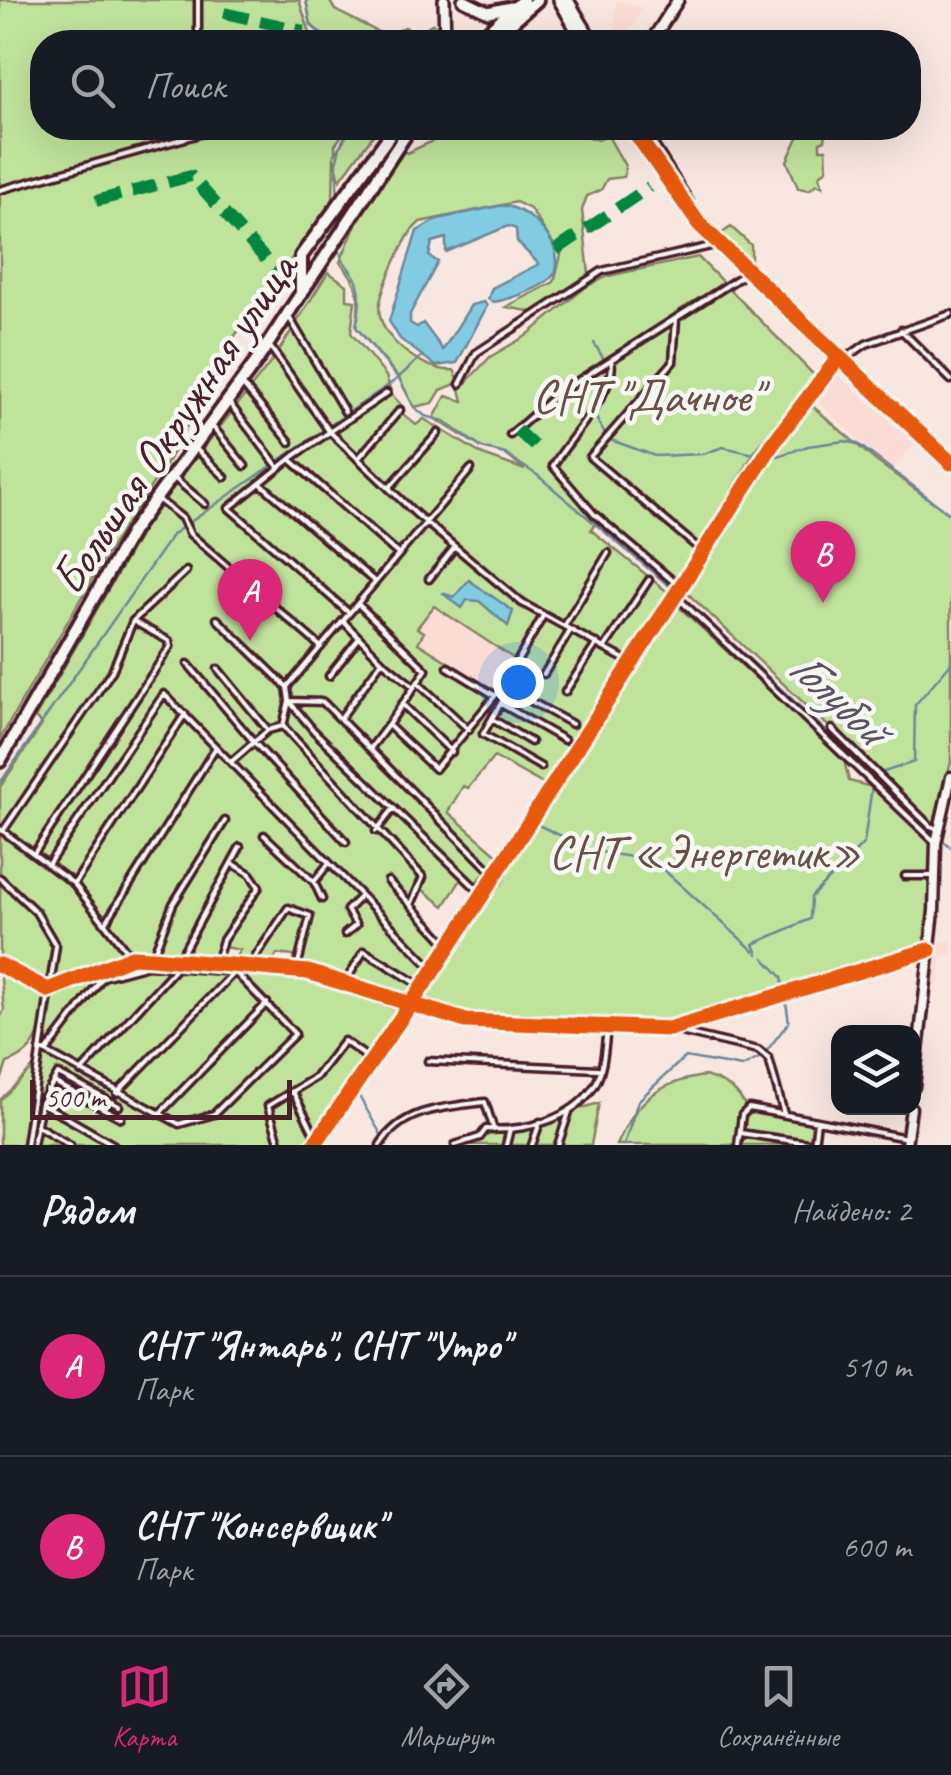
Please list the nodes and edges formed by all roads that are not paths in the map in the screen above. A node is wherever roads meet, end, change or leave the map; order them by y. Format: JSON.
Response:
{"nodes":[{"id":1,"x":198,"y":0,"type":"edge"},
{"id":2,"x":444,"y":0,"type":"edge"},
{"id":3,"x":462,"y":0,"type":"edge"},
{"id":4,"x":559,"y":0,"type":"edge"},
{"id":5,"x":568,"y":0,"type":"edge"},
{"id":6,"x":680,"y":0,"type":"edge"},
{"id":7,"x":529,"y":1,"type":"edge"},
{"id":8,"x":506,"y":27,"type":"junction"},
{"id":9,"x":198,"y":30,"type":"edge"},
{"id":10,"x":445,"y":30,"type":"edge"},
{"id":11,"x":492,"y":30,"type":"edge"},
{"id":12,"x":503,"y":30,"type":"edge"},
{"id":13,"x":504,"y":30,"type":"edge"},
{"id":14,"x":576,"y":30,"type":"edge"},
{"id":15,"x":586,"y":30,"type":"edge"},
{"id":16,"x":661,"y":30,"type":"edge"},
{"id":17,"x":181,"y":140,"type":"edge"},
{"id":18,"x":386,"y":140,"type":"edge"},
{"id":19,"x":402,"y":140,"type":"edge"},
{"id":20,"x":639,"y":140,"type":"edge"},
{"id":21,"x":649,"y":140,"type":"edge"},
{"id":22,"x":0,"y":190,"type":"edge"},
{"id":23,"x":709,"y":234,"type":"junction"},
{"id":24,"x":720,"y":244,"type":"junction"},
{"id":25,"x":748,"y":272,"type":"junction"},
{"id":26,"x":300,"y":295,"type":"junction"},
{"id":27,"x":951,"y":314,"type":"edge"},
{"id":28,"x":288,"y":315,"type":"junction"},
{"id":29,"x":676,"y":319,"type":"junction"},
{"id":30,"x":902,"y":330,"type":"junction"},
{"id":31,"x":268,"y":344,"type":"junction"},
{"id":32,"x":611,"y":360,"type":"junction"},
{"id":33,"x":841,"y":360,"type":"junction"},
{"id":34,"x":951,"y":370,"type":"edge"},
{"id":35,"x":945,"y":374,"type":"junction"},
{"id":36,"x":951,"y":380,"type":"edge"},
{"id":37,"x":241,"y":383,"type":"junction"},
{"id":38,"x":460,"y":384,"type":"dead end"},
{"id":39,"x":387,"y":393,"type":"dead end"},
{"id":40,"x":228,"y":400,"type":"junction"},
{"id":41,"x":400,"y":410,"type":"dead end"},
{"id":42,"x":345,"y":412,"type":"dead end"},
{"id":43,"x":210,"y":424,"type":"junction"},
{"id":44,"x":329,"y":431,"type":"junction"},
{"id":45,"x":438,"y":433,"type":"dead end"},
{"id":46,"x":510,"y":435,"type":"dead end"},
{"id":47,"x":290,"y":442,"type":"dead end"},
{"id":48,"x":194,"y":446,"type":"junction"},
{"id":49,"x":358,"y":458,"type":"junction"},
{"id":50,"x":290,"y":459,"type":"junction"},
{"id":51,"x":951,"y":464,"type":"edge"},
{"id":52,"x":245,"y":466,"type":"dead end"},
{"id":53,"x":279,"y":468,"type":"junction"},
{"id":54,"x":471,"y":469,"type":"dead end"},
{"id":55,"x":171,"y":476,"type":"junction"},
{"id":56,"x":225,"y":477,"type":"dead end"},
{"id":57,"x":260,"y":483,"type":"junction"},
{"id":58,"x":389,"y":488,"type":"junction"},
{"id":59,"x":155,"y":497,"type":"junction"},
{"id":60,"x":205,"y":504,"type":"dead end"},
{"id":61,"x":425,"y":522,"type":"junction"},
{"id":62,"x":455,"y":546,"type":"junction"},
{"id":63,"x":703,"y":552,"type":"junction"},
{"id":64,"x":608,"y":553,"type":"dead end"},
{"id":65,"x":398,"y":554,"type":"junction"},
{"id":66,"x":186,"y":571,"type":"dead end"},
{"id":67,"x":429,"y":579,"type":"dead end"},
{"id":68,"x":649,"y":580,"type":"dead end"},
{"id":69,"x":375,"y":582,"type":"junction"},
{"id":70,"x":678,"y":591,"type":"junction"},
{"id":71,"x":358,"y":604,"type":"junction"},
{"id":72,"x":349,"y":613,"type":"junction"},
{"id":73,"x":543,"y":616,"type":"junction"},
{"id":74,"x":217,"y":620,"type":"dead end"},
{"id":75,"x":133,"y":621,"type":"junction"},
{"id":76,"x":343,"y":621,"type":"junction"},
{"id":77,"x":565,"y":625,"type":"junction"},
{"id":78,"x":571,"y":630,"type":"junction"},
{"id":79,"x":359,"y":638,"type":"junction"},
{"id":80,"x":597,"y":643,"type":"junction"},
{"id":81,"x":321,"y":647,"type":"junction"},
{"id":82,"x":606,"y":648,"type":"junction"},
{"id":83,"x":382,"y":661,"type":"junction"},
{"id":84,"x":631,"y":663,"type":"junction"},
{"id":85,"x":188,"y":664,"type":"dead end"},
{"id":86,"x":448,"y":667,"type":"dead end"},
{"id":87,"x":218,"y":668,"type":"dead end"},
{"id":88,"x":544,"y":674,"type":"dead end"},
{"id":89,"x":329,"y":676,"type":"dead end"},
{"id":90,"x":417,"y":685,"type":"junction"},
{"id":91,"x":504,"y":685,"type":"junction"},
{"id":92,"x":287,"y":687,"type":"junction"},
{"id":93,"x":510,"y":689,"type":"junction"},
{"id":94,"x":564,"y":692,"type":"dead end"},
{"id":95,"x":494,"y":695,"type":"junction"},
{"id":96,"x":289,"y":701,"type":"junction"},
{"id":97,"x":402,"y":704,"type":"junction"},
{"id":98,"x":501,"y":704,"type":"junction"},
{"id":99,"x":185,"y":714,"type":"junction"},
{"id":100,"x":340,"y":719,"type":"junction"},
{"id":101,"x":492,"y":719,"type":"junction"},
{"id":102,"x":572,"y":724,"type":"dead end"},
{"id":103,"x":283,"y":726,"type":"junction"},
{"id":104,"x":388,"y":726,"type":"junction"},
{"id":105,"x":268,"y":730,"type":"junction"},
{"id":106,"x":469,"y":730,"type":"junction"},
{"id":107,"x":832,"y":730,"type":"dead end"},
{"id":108,"x":564,"y":740,"type":"dead end"},
{"id":109,"x":254,"y":742,"type":"junction"},
{"id":110,"x":531,"y":742,"type":"dead end"},
{"id":111,"x":216,"y":747,"type":"junction"},
{"id":112,"x":370,"y":749,"type":"junction"},
{"id":113,"x":452,"y":752,"type":"junction"},
{"id":114,"x":0,"y":762,"type":"edge"},
{"id":115,"x":231,"y":762,"type":"junction"},
{"id":116,"x":541,"y":767,"type":"dead end"},
{"id":117,"x":951,"y":778,"type":"edge"},
{"id":118,"x":392,"y":809,"type":"junction"},
{"id":119,"x":225,"y":821,"type":"dead end"},
{"id":120,"x":938,"y":828,"type":"junction"},
{"id":121,"x":2,"y":829,"type":"edge"},
{"id":122,"x":376,"y":832,"type":"junction"},
{"id":123,"x":264,"y":835,"type":"dead end"},
{"id":124,"x":346,"y":842,"type":"dead end"},
{"id":125,"x":936,"y":843,"type":"junction"},
{"id":126,"x":240,"y":847,"type":"dead end"},
{"id":127,"x":35,"y":852,"type":"junction"},
{"id":128,"x":50,"y":863,"type":"junction"},
{"id":129,"x":231,"y":863,"type":"junction"},
{"id":130,"x":329,"y":863,"type":"junction"},
{"id":131,"x":494,"y":875,"type":"junction"},
{"id":132,"x":905,"y":876,"type":"dead end"},
{"id":133,"x":936,"y":876,"type":"junction"},
{"id":134,"x":0,"y":878,"type":"edge"},
{"id":135,"x":388,"y":881,"type":"dead end"},
{"id":136,"x":314,"y":882,"type":"junction"},
{"id":137,"x":74,"y":884,"type":"junction"},
{"id":138,"x":482,"y":894,"type":"junction"},
{"id":139,"x":362,"y":896,"type":"junction"},
{"id":140,"x":322,"y":899,"type":"dead end"},
{"id":141,"x":410,"y":906,"type":"junction"},
{"id":142,"x":105,"y":924,"type":"junction"},
{"id":143,"x":346,"y":934,"type":"dead end"},
{"id":144,"x":449,"y":946,"type":"junction"},
{"id":145,"x":928,"y":950,"type":"junction"},
{"id":146,"x":132,"y":957,"type":"junction"},
{"id":147,"x":152,"y":958,"type":"junction"},
{"id":148,"x":216,"y":963,"type":"junction"},
{"id":149,"x":177,"y":964,"type":"junction"},
{"id":150,"x":0,"y":965,"type":"edge"},
{"id":151,"x":246,"y":965,"type":"junction"},
{"id":152,"x":296,"y":970,"type":"junction"},
{"id":153,"x":434,"y":970,"type":"junction"},
{"id":154,"x":235,"y":972,"type":"junction"},
{"id":155,"x":344,"y":984,"type":"junction"},
{"id":156,"x":422,"y":987,"type":"junction"},
{"id":157,"x":48,"y":990,"type":"junction"},
{"id":158,"x":267,"y":1002,"type":"junction"},
{"id":159,"x":411,"y":1004,"type":"junction"},
{"id":160,"x":696,"y":1022,"type":"junction"},
{"id":161,"x":920,"y":1025,"type":"edge"},
{"id":162,"x":607,"y":1027,"type":"junction"},
{"id":163,"x":669,"y":1029,"type":"junction"},
{"id":164,"x":702,"y":1037,"type":"junction"},
{"id":165,"x":43,"y":1051,"type":"junction"},
{"id":166,"x":368,"y":1058,"type":"dead end"},
{"id":167,"x":428,"y":1061,"type":"dead end"},
{"id":168,"x":599,"y":1069,"type":"junction"},
{"id":169,"x":81,"y":1072,"type":"junction"},
{"id":170,"x":53,"y":1081,"type":"junction"},
{"id":171,"x":117,"y":1092,"type":"junction"},
{"id":172,"x":293,"y":1092,"type":"junction"},
{"id":173,"x":40,"y":1103,"type":"junction"},
{"id":174,"x":119,"y":1106,"type":"dead end"},
{"id":175,"x":569,"y":1112,"type":"junction"},
{"id":176,"x":160,"y":1114,"type":"junction"},
{"id":177,"x":784,"y":1114,"type":"junction"},
{"id":178,"x":910,"y":1115,"type":"edge"},
{"id":179,"x":121,"y":1118,"type":"dead end"},
{"id":180,"x":817,"y":1120,"type":"junction"},
{"id":181,"x":540,"y":1122,"type":"junction"},
{"id":182,"x":36,"y":1125,"type":"junction"},
{"id":183,"x":510,"y":1129,"type":"junction"},
{"id":184,"x":494,"y":1130,"type":"junction"},
{"id":185,"x":740,"y":1133,"type":"junction"},
{"id":186,"x":480,"y":1137,"type":"junction"},
{"id":187,"x":907,"y":1141,"type":"edge"},
{"id":188,"x":316,"y":1142,"type":"edge"},
{"id":189,"x":381,"y":1144,"type":"edge"},
{"id":190,"x":814,"y":1144,"type":"edge"},
{"id":191,"x":30,"y":1145,"type":"edge"},
{"id":192,"x":70,"y":1145,"type":"edge"},
{"id":193,"x":114,"y":1145,"type":"edge"},
{"id":194,"x":280,"y":1145,"type":"edge"},
{"id":195,"x":304,"y":1145,"type":"edge"},
{"id":196,"x":455,"y":1145,"type":"edge"},
{"id":197,"x":480,"y":1145,"type":"edge"},
{"id":198,"x":506,"y":1145,"type":"edge"},
{"id":199,"x":532,"y":1145,"type":"edge"},
{"id":200,"x":558,"y":1145,"type":"edge"},
{"id":201,"x":738,"y":1145,"type":"edge"}],
"edges":[{"from":1,"to":9,"type":"street"},
{"from":2,"to":10,"type":"main road"},
{"from":3,"to":7,"type":"main road"},
{"from":4,"to":14,"type":"main road"},
{"from":5,"to":15,"type":"main road"},
{"from":6,"to":16,"type":"main road"},
{"from":7,"to":8,"type":"highway"},
{"from":7,"to":11,"type":"highway"},
{"from":8,"to":12,"type":"highway"},
{"from":8,"to":13,"type":"main road"},
{"from":17,"to":22,"type":"street"},
{"from":18,"to":26,"type":"highway"},
{"from":19,"to":26,"type":"highway","name":"Большая Окружная улица"},
{"from":20,"to":23,"type":"main road"},
{"from":21,"to":23,"type":"main road"},
{"from":23,"to":24,"type":"main road"},
{"from":24,"to":25,"type":"main road"},
{"from":24,"to":38,"type":"street"},
{"from":25,"to":29,"type":"street"},
{"from":25,"to":33,"type":"main road"},
{"from":26,"to":28,"type":"highway","name":"Большая Окружная улица"},
{"from":27,"to":30,"type":"street"},
{"from":28,"to":31,"type":"highway","name":"Большая Окружная улица"},
{"from":28,"to":42,"type":"street"},
{"from":29,"to":32,"type":"street"},
{"from":29,"to":63,"type":"street"},
{"from":30,"to":33,"type":"street"},
{"from":30,"to":35,"type":"street"},
{"from":31,"to":37,"type":"highway","name":"Большая Окружная улица"},
{"from":31,"to":44,"type":"street"},
{"from":32,"to":46,"type":"street"},
{"from":32,"to":70,"type":"street"},
{"from":33,"to":51,"type":"main road"},
{"from":33,"to":63,"type":"street"},
{"from":34,"to":35,"type":"street"},
{"from":35,"to":36,"type":"street"},
{"from":37,"to":40,"type":"highway","name":"Большая Окружная улица"},
{"from":37,"to":47,"type":"street"},
{"from":39,"to":44,"type":"street"},
{"from":40,"to":43,"type":"highway","name":"Большая Окружная улица"},
{"from":40,"to":53,"type":"street"},
{"from":41,"to":49,"type":"street"},
{"from":43,"to":48,"type":"highway","name":"Большая Окружная улица"},
{"from":43,"to":52,"type":"street"},
{"from":44,"to":49,"type":"street"},
{"from":44,"to":50,"type":"street"},
{"from":45,"to":58,"type":"street"},
{"from":48,"to":55,"type":"highway","name":"Большая Окружная улица"},
{"from":48,"to":56,"type":"street"},
{"from":49,"to":58,"type":"street"},
{"from":50,"to":53,"type":"street"},
{"from":50,"to":65,"type":"street"},
{"from":53,"to":57,"type":"street"},
{"from":54,"to":61,"type":"street"},
{"from":55,"to":59,"type":"highway","name":"Большая Окружная улица"},
{"from":55,"to":60,"type":"street"},
{"from":57,"to":69,"type":"street"},
{"from":57,"to":72,"type":"street"},
{"from":58,"to":61,"type":"street"},
{"from":59,"to":81,"type":"street"},
{"from":59,"to":114,"type":"highway","name":"Большая Окружная улица"},
{"from":61,"to":62,"type":"street"},
{"from":61,"to":65,"type":"street"},
{"from":62,"to":67,"type":"street"},
{"from":62,"to":73,"type":"street"},
{"from":63,"to":70,"type":"street"},
{"from":64,"to":77,"type":"street"},
{"from":65,"to":69,"type":"street"},
{"from":66,"to":75,"type":"street"},
{"from":68,"to":82,"type":"street"},
{"from":69,"to":71,"type":"street"},
{"from":70,"to":84,"type":"street"},
{"from":70,"to":125,"type":"street"},
{"from":71,"to":72,"type":"street"},
{"from":71,"to":90,"type":"street"},
{"from":72,"to":76,"type":"street"},
{"from":73,"to":77,"type":"street"},
{"from":73,"to":91,"type":"street"},
{"from":74,"to":92,"type":"street"},
{"from":75,"to":121,"type":"street"},
{"from":75,"to":127,"type":"street"},
{"from":76,"to":79,"type":"street"},
{"from":76,"to":81,"type":"street"},
{"from":77,"to":78,"type":"street"},
{"from":78,"to":80,"type":"street"},
{"from":78,"to":88,"type":"street"},
{"from":79,"to":83,"type":"street"},
{"from":79,"to":89,"type":"street"},
{"from":80,"to":82,"type":"street"},
{"from":80,"to":94,"type":"street"},
{"from":81,"to":92,"type":"street"},
{"from":82,"to":84,"type":"street"},
{"from":83,"to":90,"type":"street"},
{"from":83,"to":100,"type":"street"},
{"from":84,"to":131,"type":"street"},
{"from":85,"to":109,"type":"street"},
{"from":86,"to":95,"type":"street"},
{"from":87,"to":105,"type":"street"},
{"from":90,"to":97,"type":"street"},
{"from":90,"to":106,"type":"street"},
{"from":91,"to":93,"type":"street"},
{"from":91,"to":95,"type":"street"},
{"from":92,"to":96,"type":"street"},
{"from":93,"to":98,"type":"street"},
{"from":93,"to":102,"type":"street"},
{"from":95,"to":106,"type":"street"},
{"from":96,"to":100,"type":"street"},
{"from":96,"to":103,"type":"street"},
{"from":96,"to":118,"type":"street"},
{"from":97,"to":104,"type":"street"},
{"from":97,"to":113,"type":"street"},
{"from":98,"to":101,"type":"street"},
{"from":98,"to":108,"type":"street"},
{"from":99,"to":111,"type":"street"},
{"from":99,"to":128,"type":"street"},
{"from":99,"to":137,"type":"street"},
{"from":100,"to":112,"type":"street"},
{"from":101,"to":110,"type":"street"},
{"from":101,"to":116,"type":"street"},
{"from":103,"to":105,"type":"street"},
{"from":103,"to":122,"type":"street"},
{"from":104,"to":112,"type":"street"},
{"from":104,"to":113,"type":"street"},
{"from":105,"to":109,"type":"street"},
{"from":106,"to":113,"type":"street"},
{"from":107,"to":120,"type":"street"},
{"from":109,"to":115,"type":"street"},
{"from":109,"to":124,"type":"street"},
{"from":111,"to":115,"type":"street"},
{"from":111,"to":142,"type":"street"},
{"from":112,"to":131,"type":"street"},
{"from":115,"to":130,"type":"street"},
{"from":117,"to":120,"type":"main road"},
{"from":118,"to":122,"type":"street"},
{"from":118,"to":138,"type":"street"},
{"from":119,"to":147,"type":"street"},
{"from":120,"to":125,"type":"main road"},
{"from":121,"to":127,"type":"street"},
{"from":122,"to":141,"type":"street"},
{"from":123,"to":136,"type":"street"},
{"from":125,"to":133,"type":"main road"},
{"from":126,"to":129,"type":"street"},
{"from":127,"to":128,"type":"street"},
{"from":128,"to":137,"type":"street"},
{"from":129,"to":148,"type":"street"},
{"from":129,"to":149,"type":"street"},
{"from":130,"to":136,"type":"street"},
{"from":130,"to":139,"type":"street"},
{"from":131,"to":138,"type":"street"},
{"from":132,"to":133,"type":"street"},
{"from":133,"to":145,"type":"main road"},
{"from":134,"to":157,"type":"street"},
{"from":135,"to":141,"type":"street"},
{"from":136,"to":140,"type":"street"},
{"from":137,"to":142,"type":"street"},
{"from":138,"to":144,"type":"street"},
{"from":139,"to":143,"type":"street"},
{"from":139,"to":153,"type":"street"},
{"from":141,"to":144,"type":"street"},
{"from":142,"to":146,"type":"street"},
{"from":144,"to":153,"type":"street"},
{"from":145,"to":160,"type":"street"},
{"from":145,"to":161,"type":"main road"},
{"from":146,"to":147,"type":"street"},
{"from":146,"to":157,"type":"street"},
{"from":147,"to":149,"type":"street"},
{"from":148,"to":149,"type":"street"},
{"from":148,"to":151,"type":"street"},
{"from":149,"to":154,"type":"street"},
{"from":149,"to":165,"type":"street"},
{"from":149,"to":169,"type":"street"},
{"from":150,"to":157,"type":"street"},
{"from":151,"to":152,"type":"street"},
{"from":151,"to":152,"type":"street"},
{"from":151,"to":154,"type":"street"},
{"from":152,"to":155,"type":"street"},
{"from":153,"to":156,"type":"street"},
{"from":154,"to":158,"type":"street"},
{"from":154,"to":171,"type":"street"},
{"from":155,"to":156,"type":"street"},
{"from":155,"to":159,"type":"street"},
{"from":156,"to":159,"type":"street"},
{"from":157,"to":165,"type":"street"},
{"from":158,"to":176,"type":"street"},
{"from":158,"to":176,"type":"street"},
{"from":159,"to":162,"type":"street"},
{"from":159,"to":188,"type":"street"},
{"from":160,"to":163,"type":"street"},
{"from":160,"to":164,"type":"street"},
{"from":162,"to":163,"type":"street"},
{"from":162,"to":168,"type":"street"},
{"from":163,"to":164,"type":"street"},
{"from":164,"to":177,"type":"street"},
{"from":165,"to":169,"type":"street"},
{"from":165,"to":191,"type":"street"},
{"from":166,"to":172,"type":"street"},
{"from":167,"to":168,"type":"street"},
{"from":168,"to":175,"type":"street"},
{"from":169,"to":171,"type":"street"},
{"from":170,"to":173,"type":"street"},
{"from":170,"to":174,"type":"street"},
{"from":170,"to":179,"type":"street"},
{"from":171,"to":176,"type":"street"},
{"from":172,"to":188,"type":"street"},
{"from":172,"to":194,"type":"street"},
{"from":173,"to":182,"type":"street"},
{"from":173,"to":193,"type":"street"},
{"from":175,"to":181,"type":"street"},
{"from":175,"to":200,"type":"street"},
{"from":177,"to":180,"type":"street"},
{"from":177,"to":185,"type":"street"},
{"from":178,"to":187,"type":"main road"},
{"from":180,"to":187,"type":"street"},
{"from":180,"to":190,"type":"street"},
{"from":181,"to":183,"type":"street"},
{"from":181,"to":199,"type":"street"},
{"from":182,"to":191,"type":"street"},
{"from":182,"to":192,"type":"street"},
{"from":183,"to":184,"type":"street"},
{"from":183,"to":198,"type":"street"},
{"from":184,"to":186,"type":"street"},
{"from":184,"to":189,"type":"street"},
{"from":185,"to":190,"type":"street"},
{"from":185,"to":201,"type":"street"},
{"from":186,"to":196,"type":"street"},
{"from":186,"to":197,"type":"street"},
{"from":188,"to":195,"type":"street"}]}
